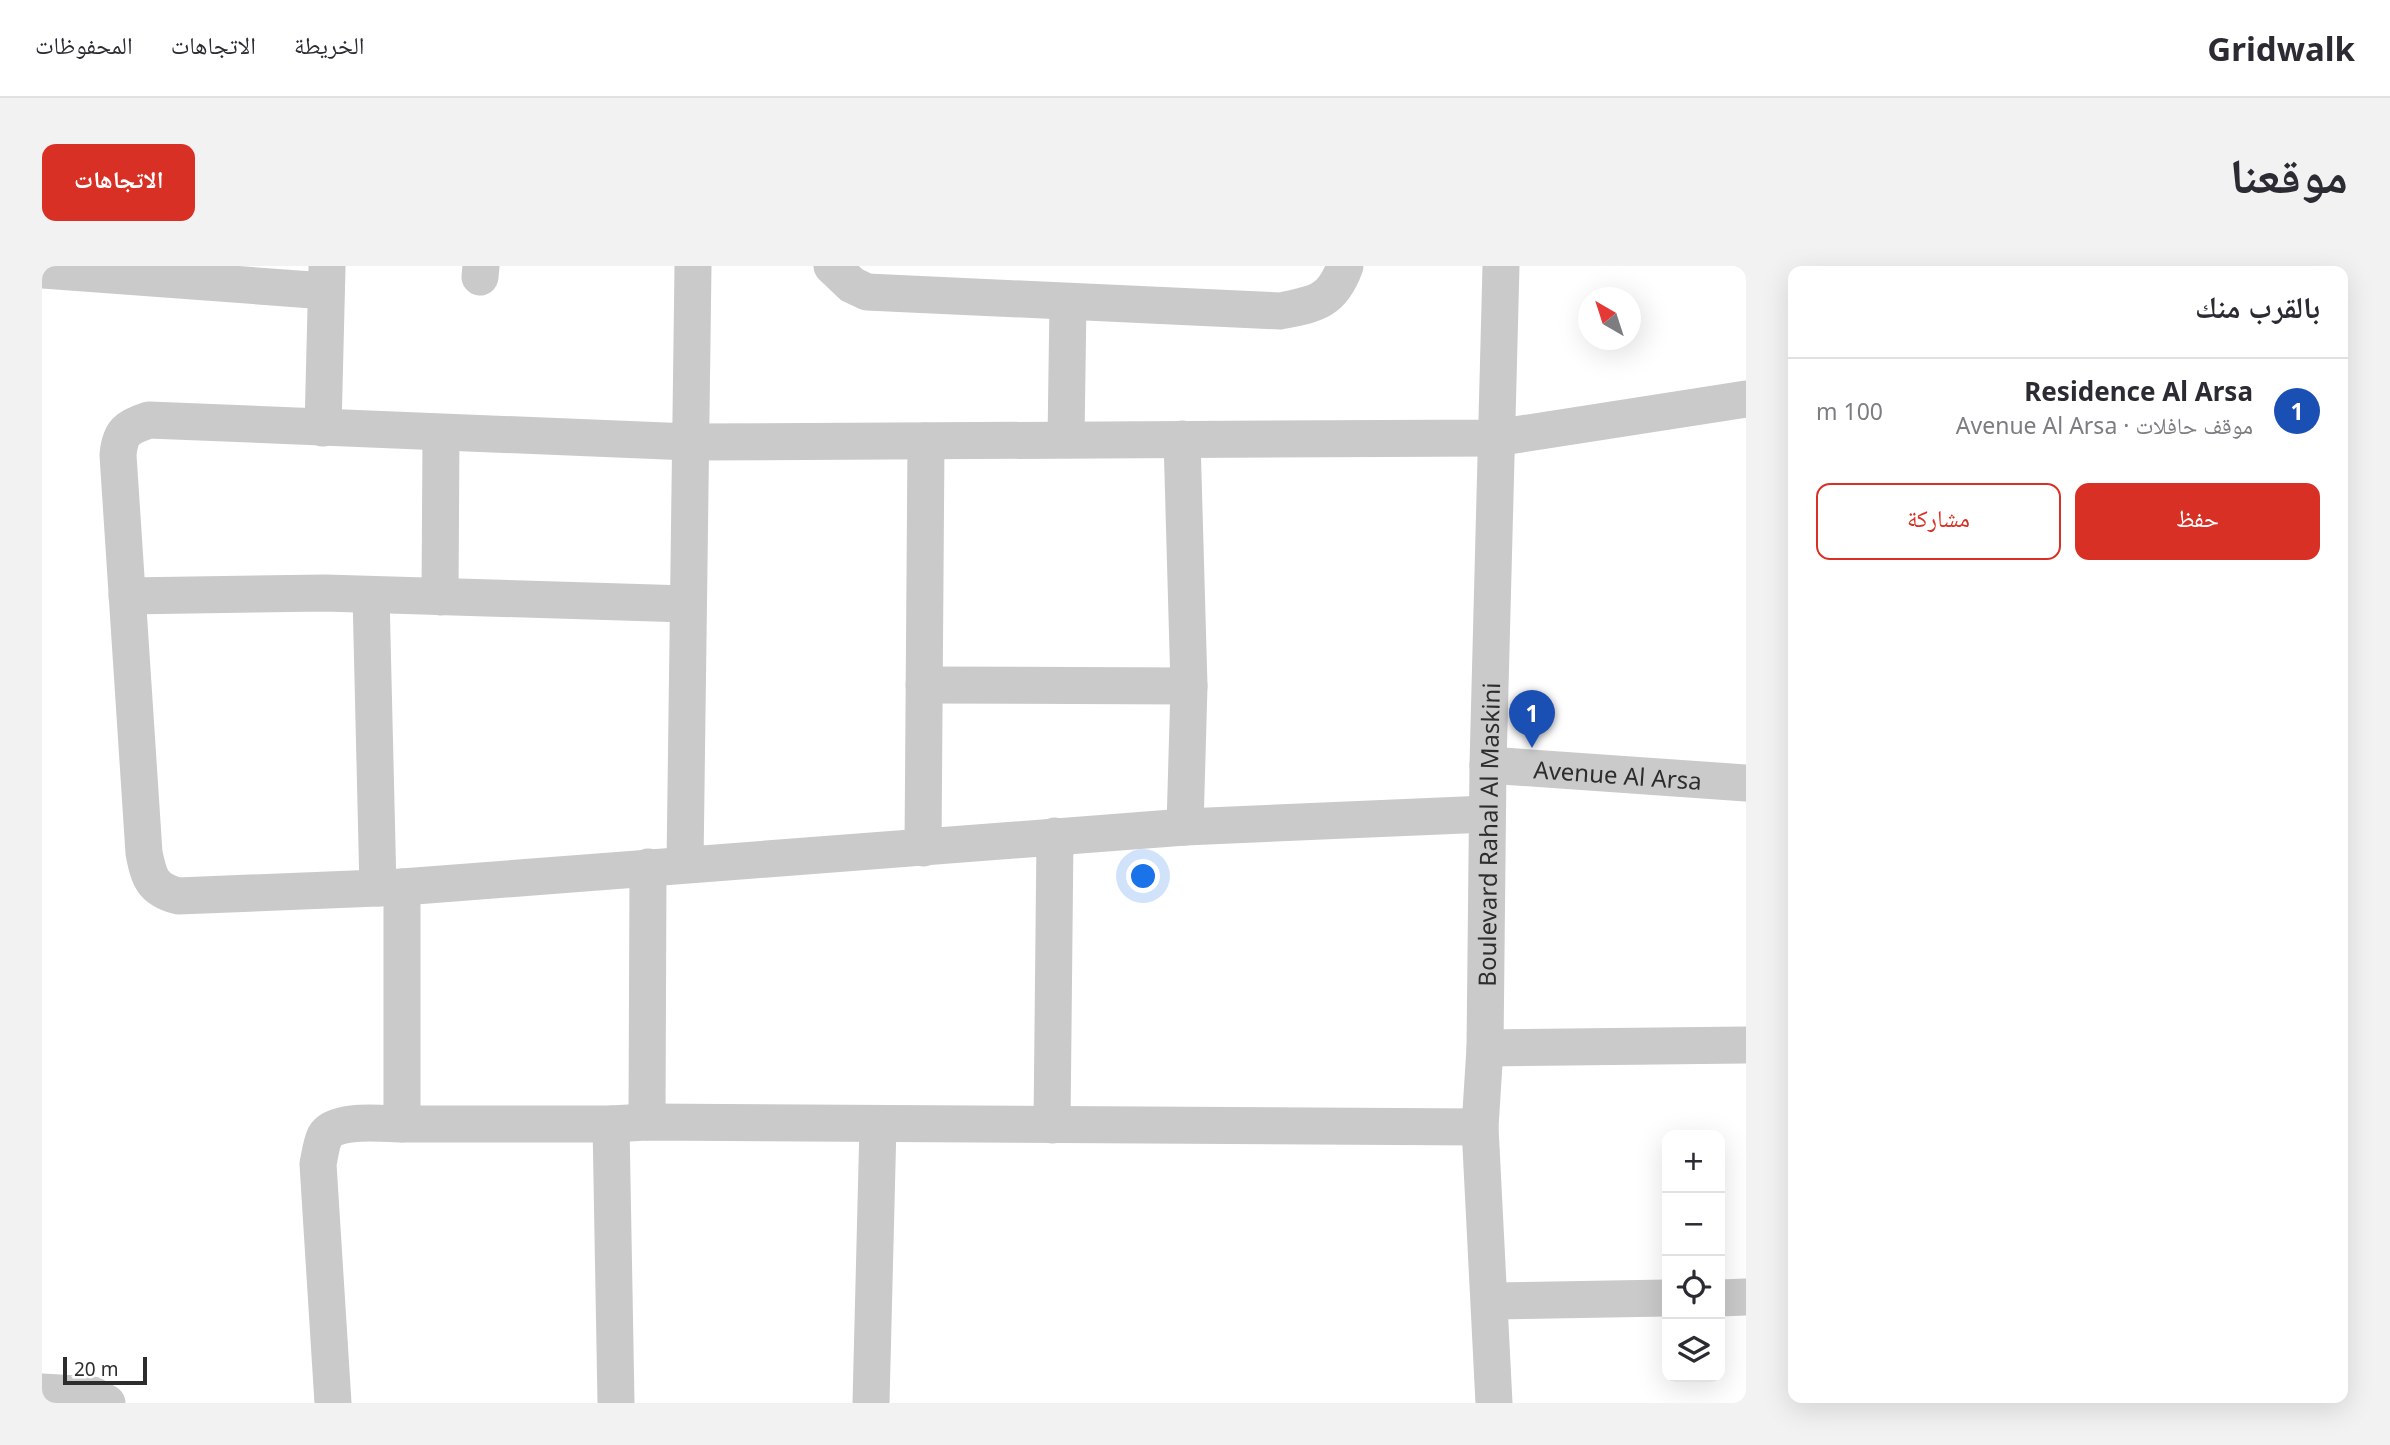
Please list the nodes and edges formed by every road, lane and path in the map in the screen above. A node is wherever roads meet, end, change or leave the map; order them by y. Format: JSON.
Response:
{"nodes":[{"id":1,"x":693,"y":266,"type":"edge"},
{"id":2,"x":832,"y":266,"type":"edge"},
{"id":3,"x":1345,"y":266,"type":"edge"},
{"id":4,"x":1501,"y":266,"type":"edge"},
{"id":5,"x":42,"y":270,"type":"edge"},
{"id":6,"x":326,"y":278,"type":"edge"},
{"id":7,"x":1068,"y":302,"type":"junction"},
{"id":8,"x":1746,"y":400,"type":"edge"},
{"id":9,"x":323,"y":428,"type":"junction"},
{"id":10,"x":441,"y":434,"type":"junction"},
{"id":11,"x":1496,"y":438,"type":"junction"},
{"id":12,"x":1066,"y":439,"type":"junction"},
{"id":13,"x":1182,"y":439,"type":"junction"},
{"id":14,"x":926,"y":441,"type":"junction"},
{"id":15,"x":690,"y":442,"type":"junction"},
{"id":16,"x":371,"y":595,"type":"junction"},
{"id":17,"x":127,"y":596,"type":"junction"},
{"id":18,"x":440,"y":597,"type":"junction"},
{"id":19,"x":687,"y":604,"type":"junction"},
{"id":20,"x":924,"y":685,"type":"junction"},
{"id":21,"x":1189,"y":687,"type":"junction"},
{"id":22,"x":1488,"y":765,"type":"junction"},
{"id":23,"x":1746,"y":783,"type":"edge"},
{"id":24,"x":1487,"y":814,"type":"junction"},
{"id":25,"x":1185,"y":827,"type":"junction"},
{"id":26,"x":1055,"y":836,"type":"junction"},
{"id":27,"x":923,"y":848,"type":"junction"},
{"id":28,"x":685,"y":864,"type":"junction"},
{"id":29,"x":648,"y":867,"type":"junction"},
{"id":30,"x":390,"y":888,"type":"junction"},
{"id":31,"x":1746,"y":1045,"type":"edge"},
{"id":32,"x":1485,"y":1048,"type":"junction"},
{"id":33,"x":647,"y":1122,"type":"junction"},
{"id":34,"x":402,"y":1124,"type":"junction"},
{"id":35,"x":611,"y":1124,"type":"junction"},
{"id":36,"x":878,"y":1125,"type":"junction"},
{"id":37,"x":1052,"y":1125,"type":"junction"},
{"id":38,"x":1480,"y":1127,"type":"junction"},
{"id":39,"x":1725,"y":1297,"type":"edge"},
{"id":40,"x":1746,"y":1297,"type":"edge"},
{"id":41,"x":1662,"y":1298,"type":"edge"},
{"id":42,"x":1490,"y":1301,"type":"junction"},
{"id":43,"x":42,"y":1392,"type":"edge"},
{"id":44,"x":107,"y":1403,"type":"edge"},
{"id":45,"x":333,"y":1403,"type":"edge"},
{"id":46,"x":616,"y":1403,"type":"edge"},
{"id":47,"x":871,"y":1403,"type":"edge"},
{"id":48,"x":1494,"y":1403,"type":"edge"}],
"edges":[{"from":1,"to":15,"type":"street"},
{"from":2,"to":7,"type":"street"},
{"from":3,"to":7,"type":"street"},
{"from":4,"to":11,"type":"street","name":"Boulevard Rahal Al Maskini"},
{"from":5,"to":6,"type":"street"},
{"from":6,"to":9,"type":"street"},
{"from":7,"to":12,"type":"street"},
{"from":8,"to":11,"type":"street"},
{"from":9,"to":10,"type":"street"},
{"from":9,"to":17,"type":"street"},
{"from":10,"to":15,"type":"street"},
{"from":10,"to":18,"type":"street"},
{"from":11,"to":13,"type":"street"},
{"from":11,"to":22,"type":"street","name":"Boulevard Rahal Al Maskini"},
{"from":12,"to":13,"type":"street"},
{"from":12,"to":14,"type":"street"},
{"from":13,"to":21,"type":"street"},
{"from":14,"to":15,"type":"street"},
{"from":14,"to":20,"type":"street"},
{"from":15,"to":19,"type":"street"},
{"from":16,"to":17,"type":"street"},
{"from":16,"to":18,"type":"street"},
{"from":16,"to":30,"type":"street"},
{"from":17,"to":30,"type":"street"},
{"from":18,"to":19,"type":"street"},
{"from":19,"to":28,"type":"street"},
{"from":20,"to":21,"type":"street"},
{"from":20,"to":27,"type":"street"},
{"from":21,"to":25,"type":"street"},
{"from":22,"to":23,"type":"street","name":"Avenue Al Arsa"},
{"from":22,"to":24,"type":"street","name":"Boulevard Rahal Al Maskini"},
{"from":24,"to":25,"type":"street"},
{"from":24,"to":32,"type":"street","name":"Boulevard Rahal Al Maskini"},
{"from":25,"to":26,"type":"street"},
{"from":26,"to":27,"type":"street"},
{"from":26,"to":37,"type":"street"},
{"from":27,"to":28,"type":"street"},
{"from":28,"to":29,"type":"street"},
{"from":29,"to":30,"type":"street"},
{"from":29,"to":33,"type":"street"},
{"from":30,"to":34,"type":"street"},
{"from":31,"to":32,"type":"street"},
{"from":32,"to":38,"type":"street","name":"Boulevard Rahal Al Maskini"},
{"from":33,"to":35,"type":"street"},
{"from":33,"to":36,"type":"street"},
{"from":34,"to":35,"type":"street"},
{"from":34,"to":45,"type":"street"},
{"from":35,"to":46,"type":"street"},
{"from":36,"to":37,"type":"street"},
{"from":36,"to":47,"type":"street"},
{"from":37,"to":38,"type":"street"},
{"from":38,"to":42,"type":"street","name":"Boulevard Rahal Al Maskini"},
{"from":39,"to":40,"type":"street"},
{"from":41,"to":42,"type":"street"},
{"from":42,"to":48,"type":"street","name":"Boulevard Rahal Al Maskini"},
{"from":43,"to":44,"type":"street"}]}
